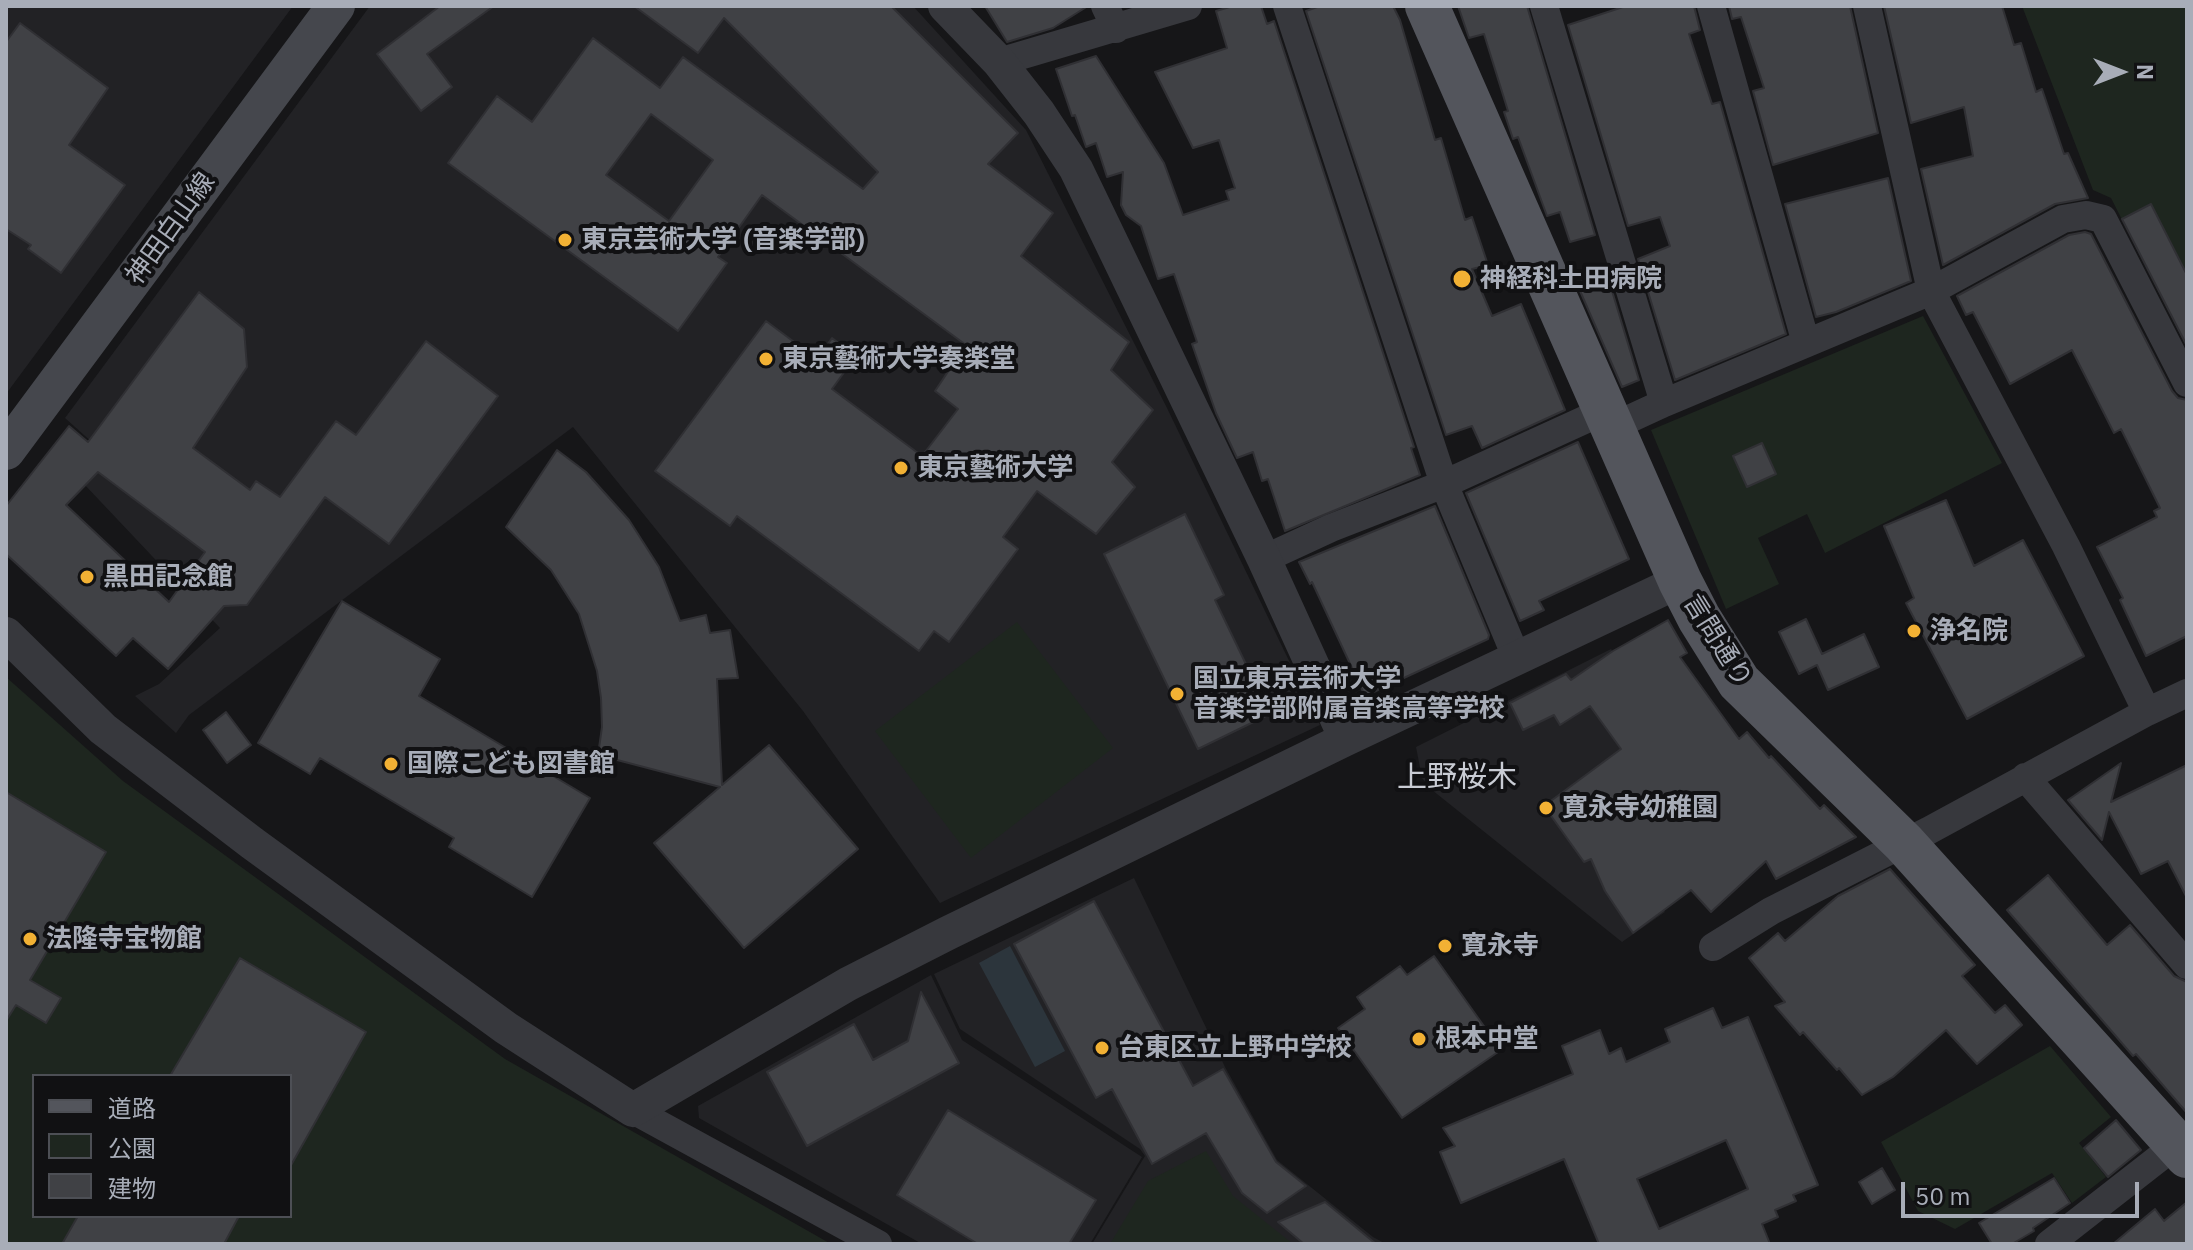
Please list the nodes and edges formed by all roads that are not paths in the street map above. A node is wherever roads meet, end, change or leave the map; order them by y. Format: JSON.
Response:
{"nodes":[{"id":1,"x":336,"y":6,"type":"edge"},
{"id":2,"x":945,"y":6,"type":"edge"},
{"id":3,"x":1188,"y":6,"type":"edge"},
{"id":4,"x":1287,"y":6,"type":"edge"},
{"id":5,"x":1427,"y":6,"type":"edge"},
{"id":6,"x":1544,"y":6,"type":"edge"},
{"id":7,"x":1711,"y":6,"type":"edge"},
{"id":8,"x":1867,"y":6,"type":"edge"},
{"id":9,"x":1110,"y":17,"type":"edge"},
{"id":10,"x":999,"y":62,"type":"junction"},
{"id":11,"x":1931,"y":291,"type":"junction"},
{"id":12,"x":1806,"y":343,"type":"junction"},
{"id":13,"x":2187,"y":383,"type":"edge"},
{"id":14,"x":1664,"y":403,"type":"junction"},
{"id":15,"x":1608,"y":419,"type":"junction"},
{"id":16,"x":6,"y":451,"type":"edge"},
{"id":17,"x":1444,"y":484,"type":"junction"},
{"id":18,"x":1264,"y":559,"type":"junction"},
{"id":19,"x":1680,"y":581,"type":"junction"},
{"id":20,"x":6,"y":634,"type":"edge"},
{"id":21,"x":1517,"y":659,"type":"junction"},
{"id":22,"x":2187,"y":693,"type":"edge"},
{"id":23,"x":2147,"y":712,"type":"junction"},
{"id":24,"x":1346,"y":739,"type":"junction"},
{"id":25,"x":2025,"y":777,"type":"junction"},
{"id":26,"x":1904,"y":843,"type":"junction"},
{"id":27,"x":1713,"y":947,"type":"dead end"},
{"id":28,"x":2187,"y":965,"type":"edge"},
{"id":29,"x":633,"y":1110,"type":"junction"},
{"id":30,"x":2182,"y":1150,"type":"edge"},
{"id":31,"x":878,"y":1244,"type":"edge"},
{"id":32,"x":2049,"y":1244,"type":"edge"}],
"edges":[{"from":1,"to":16,"type":"main road","name":"神田白山線"},
{"from":2,"to":10,"type":"street"},
{"from":3,"to":9,"type":"street"},
{"from":4,"to":17,"type":"street"},
{"from":5,"to":15,"type":"main road","name":"言問通り"},
{"from":6,"to":14,"type":"street"},
{"from":7,"to":12,"type":"street"},
{"from":8,"to":11,"type":"street"},
{"from":9,"to":10,"type":"street"},
{"from":10,"to":18,"type":"street"},
{"from":11,"to":12,"type":"street"},
{"from":11,"to":13,"type":"street"},
{"from":11,"to":23,"type":"street"},
{"from":12,"to":14,"type":"street"},
{"from":14,"to":15,"type":"street"},
{"from":15,"to":17,"type":"street"},
{"from":15,"to":19,"type":"main road","name":"言問通り"},
{"from":17,"to":18,"type":"street"},
{"from":17,"to":21,"type":"street"},
{"from":18,"to":24,"type":"street"},
{"from":19,"to":21,"type":"street"},
{"from":19,"to":26,"type":"main road","name":"言問通り"},
{"from":20,"to":29,"type":"street"},
{"from":21,"to":24,"type":"street"},
{"from":22,"to":23,"type":"street"},
{"from":23,"to":25,"type":"street"},
{"from":24,"to":29,"type":"street"},
{"from":25,"to":26,"type":"street"},
{"from":25,"to":28,"type":"street"},
{"from":26,"to":27,"type":"street"},
{"from":26,"to":30,"type":"main road","name":"言問通り"},
{"from":29,"to":31,"type":"street"},
{"from":30,"to":32,"type":"street"}]}
